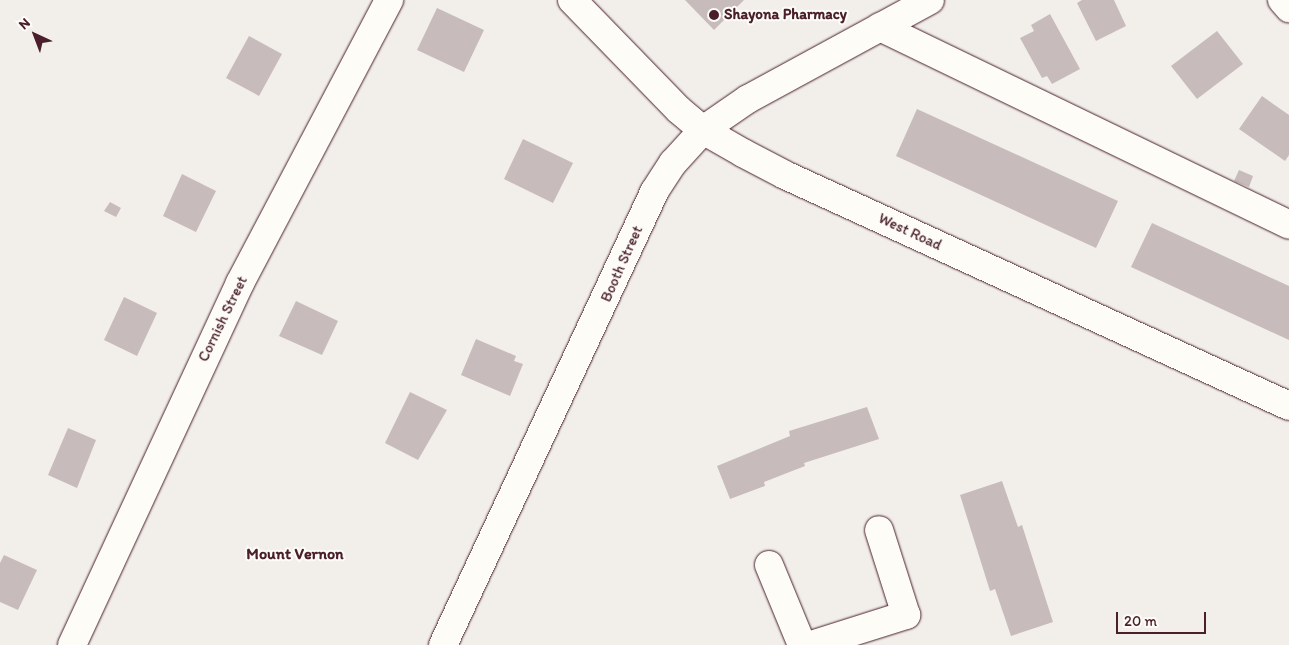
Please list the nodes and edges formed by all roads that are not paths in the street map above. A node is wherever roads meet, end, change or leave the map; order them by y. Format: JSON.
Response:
{"nodes":[{"id":1,"x":390,"y":0,"type":"edge"},
{"id":2,"x":572,"y":0,"type":"edge"},
{"id":3,"x":930,"y":0,"type":"edge"},
{"id":4,"x":1282,"y":0,"type":"edge"},
{"id":5,"x":1289,"y":8,"type":"edge"},
{"id":6,"x":880,"y":27,"type":"junction"},
{"id":7,"x":703,"y":130,"type":"junction"},
{"id":8,"x":1289,"y":225,"type":"edge"},
{"id":9,"x":1289,"y":406,"type":"edge"},
{"id":10,"x":879,"y":530,"type":"dead end"},
{"id":11,"x":769,"y":565,"type":"dead end"},
{"id":12,"x":72,"y":645,"type":"edge"},
{"id":13,"x":444,"y":645,"type":"edge"},
{"id":14,"x":802,"y":645,"type":"edge"},
{"id":15,"x":811,"y":645,"type":"edge"}],
"edges":[{"from":1,"to":12,"type":"street","name":"Cornish Street"},
{"from":2,"to":7,"type":"street","name":"West Road"},
{"from":3,"to":6,"type":"street","name":"Booth Street"},
{"from":4,"to":5,"type":"street"},
{"from":6,"to":7,"type":"street","name":"Booth Street"},
{"from":6,"to":8,"type":"street"},
{"from":7,"to":9,"type":"street","name":"West Road"},
{"from":7,"to":13,"type":"street","name":"Booth Street"},
{"from":10,"to":15,"type":"street"},
{"from":11,"to":14,"type":"street"}]}
